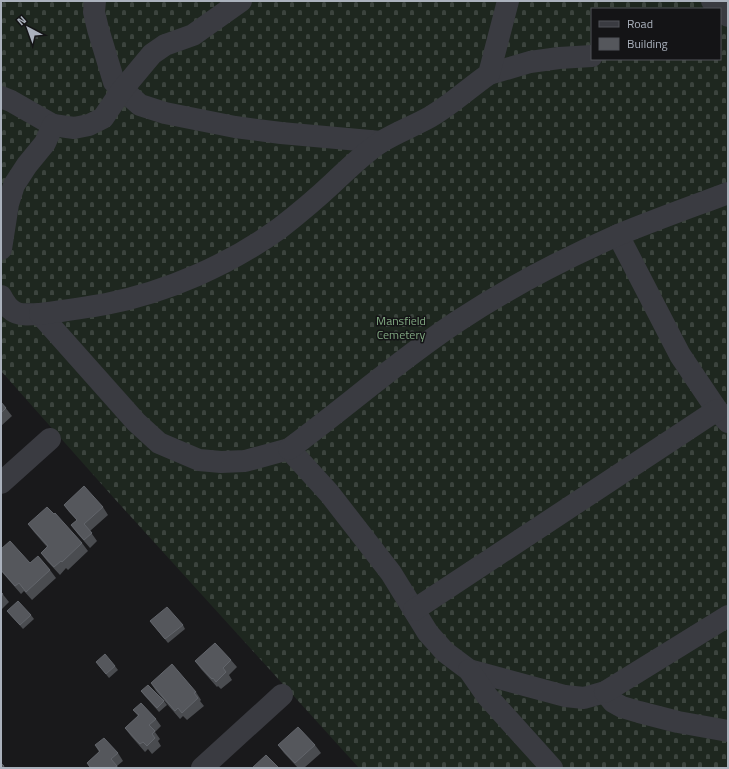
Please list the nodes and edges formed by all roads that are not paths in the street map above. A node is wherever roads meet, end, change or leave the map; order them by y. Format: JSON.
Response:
{"nodes":[{"id":1,"x":95,"y":1,"type":"edge"},
{"id":2,"x":241,"y":1,"type":"edge"},
{"id":3,"x":508,"y":1,"type":"edge"},
{"id":4,"x":712,"y":1,"type":"edge"},
{"id":5,"x":702,"y":8,"type":"edge"},
{"id":6,"x":719,"y":8,"type":"edge"},
{"id":7,"x":591,"y":56,"type":"edge"},
{"id":8,"x":489,"y":74,"type":"junction"},
{"id":9,"x":122,"y":90,"type":"junction"},
{"id":10,"x":1,"y":97,"type":"edge"},
{"id":11,"x":53,"y":125,"type":"junction"},
{"id":12,"x":382,"y":142,"type":"junction"},
{"id":13,"x":728,"y":193,"type":"edge"},
{"id":14,"x":618,"y":235,"type":"junction"},
{"id":15,"x":1,"y":249,"type":"edge"},
{"id":16,"x":1,"y":296,"type":"edge"},
{"id":17,"x":40,"y":314,"type":"junction"},
{"id":18,"x":722,"y":416,"type":"edge"},
{"id":19,"x":50,"y":439,"type":"dead end"},
{"id":20,"x":290,"y":449,"type":"junction"},
{"id":21,"x":1,"y":483,"type":"edge"},
{"id":22,"x":414,"y":610,"type":"junction"},
{"id":23,"x":728,"y":616,"type":"edge"},
{"id":24,"x":469,"y":670,"type":"junction"},
{"id":25,"x":605,"y":692,"type":"junction"},
{"id":26,"x":282,"y":695,"type":"dead end"},
{"id":27,"x":728,"y":731,"type":"edge"},
{"id":28,"x":202,"y":768,"type":"edge"},
{"id":29,"x":552,"y":768,"type":"edge"}],
"edges":[{"from":1,"to":9,"type":"street"},
{"from":2,"to":9,"type":"street"},
{"from":3,"to":8,"type":"street"},
{"from":4,"to":5,"type":"street"},
{"from":4,"to":6,"type":"street"},
{"from":7,"to":8,"type":"street"},
{"from":8,"to":12,"type":"street"},
{"from":9,"to":11,"type":"street"},
{"from":9,"to":12,"type":"street"},
{"from":10,"to":11,"type":"street"},
{"from":11,"to":15,"type":"street"},
{"from":12,"to":17,"type":"street"},
{"from":13,"to":14,"type":"street"},
{"from":14,"to":18,"type":"street"},
{"from":14,"to":20,"type":"street"},
{"from":16,"to":17,"type":"street"},
{"from":17,"to":20,"type":"street"},
{"from":18,"to":22,"type":"street"},
{"from":19,"to":21,"type":"street"},
{"from":20,"to":22,"type":"street"},
{"from":22,"to":24,"type":"street"},
{"from":23,"to":25,"type":"street"},
{"from":24,"to":25,"type":"street"},
{"from":24,"to":29,"type":"street"},
{"from":25,"to":27,"type":"street"},
{"from":26,"to":28,"type":"street"}]}
